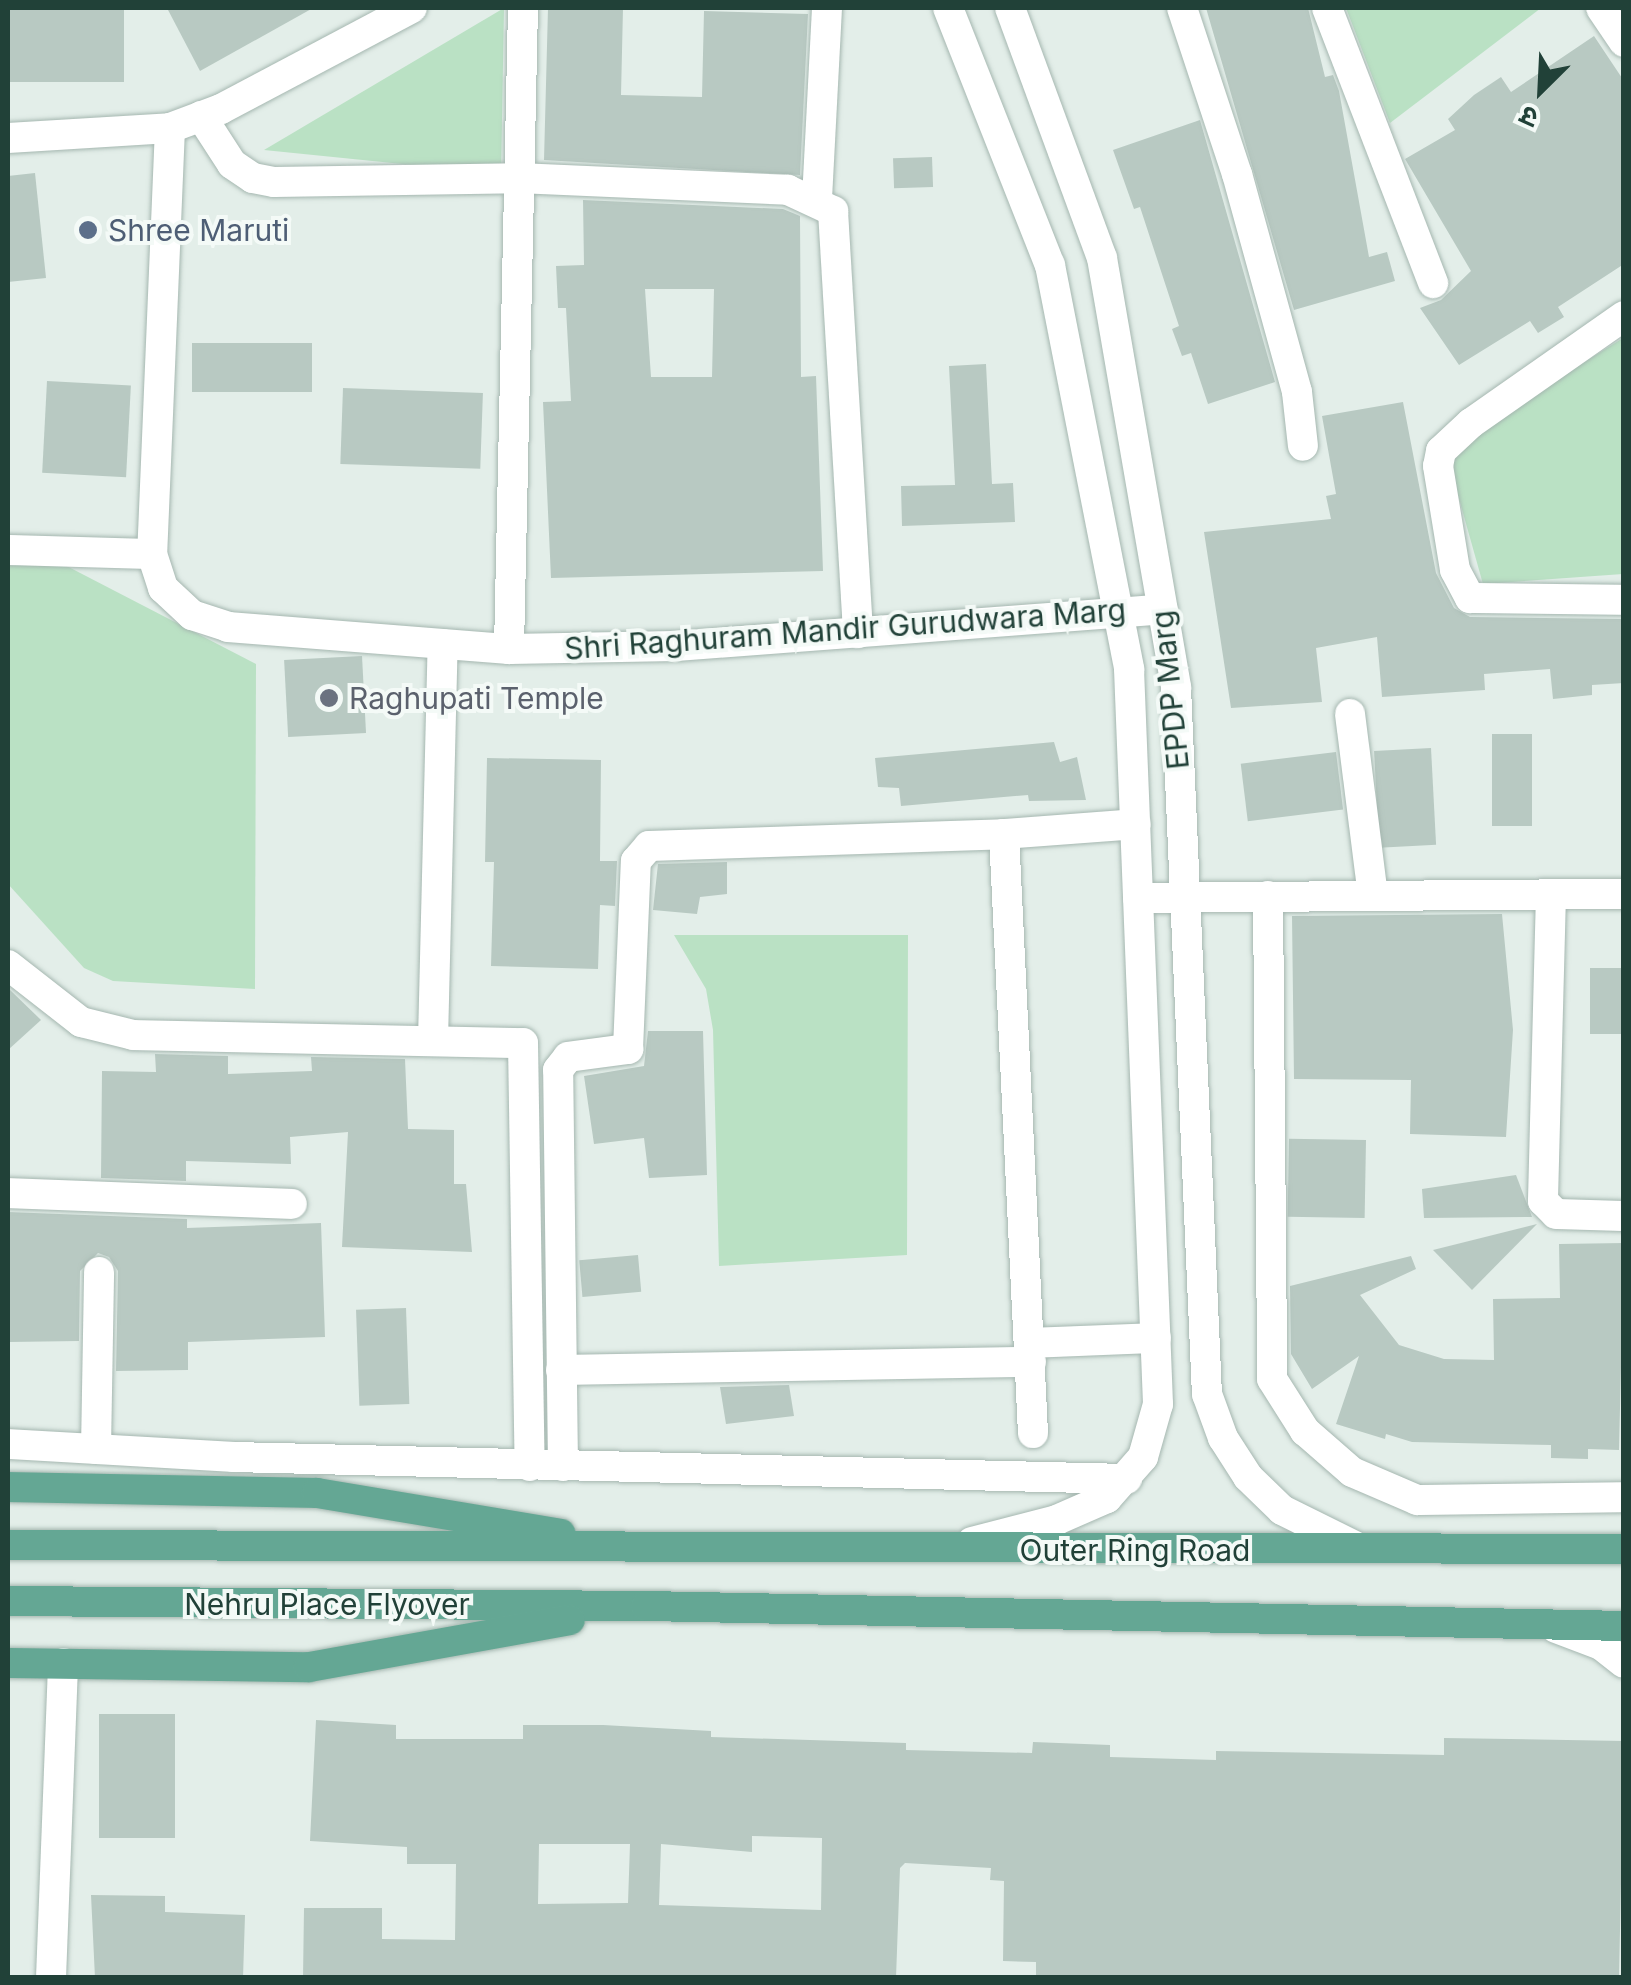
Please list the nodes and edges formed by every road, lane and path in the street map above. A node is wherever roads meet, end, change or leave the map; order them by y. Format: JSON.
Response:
{"nodes":[{"id":1,"x":412,"y":8,"type":"edge"},
{"id":2,"x":523,"y":8,"type":"edge"},
{"id":3,"x":827,"y":8,"type":"edge"},
{"id":4,"x":948,"y":8,"type":"edge"},
{"id":5,"x":1010,"y":8,"type":"edge"},
{"id":6,"x":1182,"y":8,"type":"edge"},
{"id":7,"x":1327,"y":8,"type":"edge"},
{"id":8,"x":1601,"y":8,"type":"edge"},
{"id":9,"x":1624,"y":42,"type":"edge"},
{"id":10,"x":201,"y":116,"type":"junction"},
{"id":11,"x":170,"y":128,"type":"junction"},
{"id":12,"x":8,"y":138,"type":"edge"},
{"id":13,"x":518,"y":178,"type":"junction"},
{"id":14,"x":817,"y":198,"type":"junction"},
{"id":15,"x":1433,"y":283,"type":"dead end"},
{"id":16,"x":1624,"y":316,"type":"edge"},
{"id":17,"x":1303,"y":446,"type":"dead end"},
{"id":18,"x":8,"y":550,"type":"edge"},
{"id":19,"x":152,"y":554,"type":"junction"},
{"id":20,"x":1624,"y":600,"type":"edge"},
{"id":21,"x":1162,"y":609,"type":"junction"},
{"id":22,"x":1118,"y":612,"type":"junction"},
{"id":23,"x":858,"y":633,"type":"junction"},
{"id":24,"x":443,"y":644,"type":"junction"},
{"id":25,"x":510,"y":649,"type":"junction"},
{"id":26,"x":1350,"y":714,"type":"dead end"},
{"id":27,"x":1136,"y":824,"type":"junction"},
{"id":28,"x":1004,"y":834,"type":"junction"},
{"id":29,"x":1551,"y":894,"type":"junction"},
{"id":30,"x":1624,"y":894,"type":"edge"},
{"id":31,"x":1268,"y":896,"type":"junction"},
{"id":32,"x":1373,"y":896,"type":"junction"},
{"id":33,"x":1184,"y":897,"type":"junction"},
{"id":34,"x":1138,"y":898,"type":"junction"},
{"id":35,"x":8,"y":965,"type":"edge"},
{"id":36,"x":433,"y":1040,"type":"junction"},
{"id":37,"x":8,"y":1193,"type":"edge"},
{"id":38,"x":292,"y":1204,"type":"dead end"},
{"id":39,"x":1624,"y":1216,"type":"edge"},
{"id":40,"x":99,"y":1272,"type":"dead end"},
{"id":41,"x":1156,"y":1338,"type":"junction"},
{"id":42,"x":1031,"y":1352,"type":"junction"},
{"id":43,"x":561,"y":1370,"type":"junction"},
{"id":44,"x":1032,"y":1433,"type":"dead end"},
{"id":45,"x":8,"y":1444,"type":"edge"},
{"id":46,"x":96,"y":1449,"type":"junction"},
{"id":47,"x":530,"y":1466,"type":"junction"},
{"id":48,"x":562,"y":1466,"type":"junction"},
{"id":49,"x":1127,"y":1480,"type":"junction"},
{"id":50,"x":8,"y":1487,"type":"edge"},
{"id":51,"x":1624,"y":1497,"type":"edge"},
{"id":52,"x":8,"y":1545,"type":"edge"},
{"id":53,"x":1624,"y":1548,"type":"edge"},
{"id":54,"x":646,"y":1549,"type":"junction"},
{"id":55,"x":943,"y":1550,"type":"junction"},
{"id":56,"x":1365,"y":1550,"type":"junction"},
{"id":57,"x":8,"y":1601,"type":"edge"},
{"id":58,"x":646,"y":1606,"type":"junction"},
{"id":59,"x":1525,"y":1624,"type":"junction"},
{"id":60,"x":1624,"y":1626,"type":"edge"},
{"id":61,"x":8,"y":1663,"type":"edge"},
{"id":62,"x":62,"y":1663,"type":"junction"},
{"id":63,"x":1624,"y":1663,"type":"edge"},
{"id":64,"x":52,"y":1978,"type":"edge"}],
"edges":[{"from":1,"to":10,"type":"street"},
{"from":2,"to":13,"type":"street"},
{"from":3,"to":14,"type":"street"},
{"from":4,"to":22,"type":"street","name":"EPDP Marg"},
{"from":5,"to":21,"type":"street","name":"EPDP Marg"},
{"from":6,"to":17,"type":"street"},
{"from":7,"to":15,"type":"street"},
{"from":8,"to":9,"type":"street"},
{"from":10,"to":11,"type":"street"},
{"from":10,"to":13,"type":"street"},
{"from":11,"to":12,"type":"street"},
{"from":11,"to":19,"type":"street","name":"Shri Raghuram Mandir Gurudwara Marg"},
{"from":13,"to":14,"type":"street"},
{"from":13,"to":25,"type":"street"},
{"from":14,"to":23,"type":"street"},
{"from":16,"to":20,"type":"street"},
{"from":18,"to":19,"type":"street"},
{"from":19,"to":24,"type":"street","name":"Shri Raghuram Mandir Gurudwara Marg"},
{"from":21,"to":22,"type":"street","name":"Shri Raghuram Mandir Gurudwara Marg"},
{"from":21,"to":33,"type":"street","name":"EPDP Marg"},
{"from":22,"to":23,"type":"street","name":"Shri Raghuram Mandir Gurudwara Marg"},
{"from":22,"to":27,"type":"street","name":"EPDP Marg"},
{"from":23,"to":25,"type":"street","name":"Shri Raghuram Mandir Gurudwara Marg"},
{"from":24,"to":25,"type":"street","name":"Shri Raghuram Mandir Gurudwara Marg"},
{"from":24,"to":36,"type":"street"},
{"from":26,"to":32,"type":"street"},
{"from":27,"to":28,"type":"street"},
{"from":27,"to":34,"type":"street","name":"EPDP Marg"},
{"from":28,"to":42,"type":"street"},
{"from":28,"to":43,"type":"street"},
{"from":29,"to":30,"type":"street"},
{"from":29,"to":32,"type":"street"},
{"from":29,"to":39,"type":"street"},
{"from":31,"to":32,"type":"street"},
{"from":31,"to":33,"type":"street"},
{"from":31,"to":51,"type":"street"},
{"from":33,"to":34,"type":"street"},
{"from":33,"to":56,"type":"street","name":"EPDP Marg"},
{"from":34,"to":41,"type":"street","name":"EPDP Marg"},
{"from":35,"to":36,"type":"street"},
{"from":36,"to":47,"type":"street"},
{"from":37,"to":38,"type":"street"},
{"from":40,"to":46,"type":"street"},
{"from":41,"to":42,"type":"street"},
{"from":41,"to":49,"type":"street","name":"EPDP Marg"},
{"from":42,"to":43,"type":"street"},
{"from":42,"to":44,"type":"street"},
{"from":43,"to":48,"type":"street"},
{"from":45,"to":46,"type":"street"},
{"from":46,"to":47,"type":"street"},
{"from":47,"to":48,"type":"street"},
{"from":48,"to":49,"type":"street"},
{"from":49,"to":55,"type":"street"},
{"from":50,"to":54,"type":"main road"},
{"from":52,"to":54,"type":"main road","name":"Nehru Place Flyover"},
{"from":53,"to":56,"type":"main road","name":"Outer Ring Road"},
{"from":54,"to":55,"type":"main road","name":"Outer Ring Road"},
{"from":55,"to":56,"type":"main road","name":"Outer Ring Road"},
{"from":57,"to":58,"type":"main road","name":"Nehru Place Flyover"},
{"from":58,"to":59,"type":"main road"},
{"from":58,"to":62,"type":"main road"},
{"from":59,"to":60,"type":"main road"},
{"from":59,"to":63,"type":"street"},
{"from":61,"to":62,"type":"main road"},
{"from":62,"to":64,"type":"street"}]}
